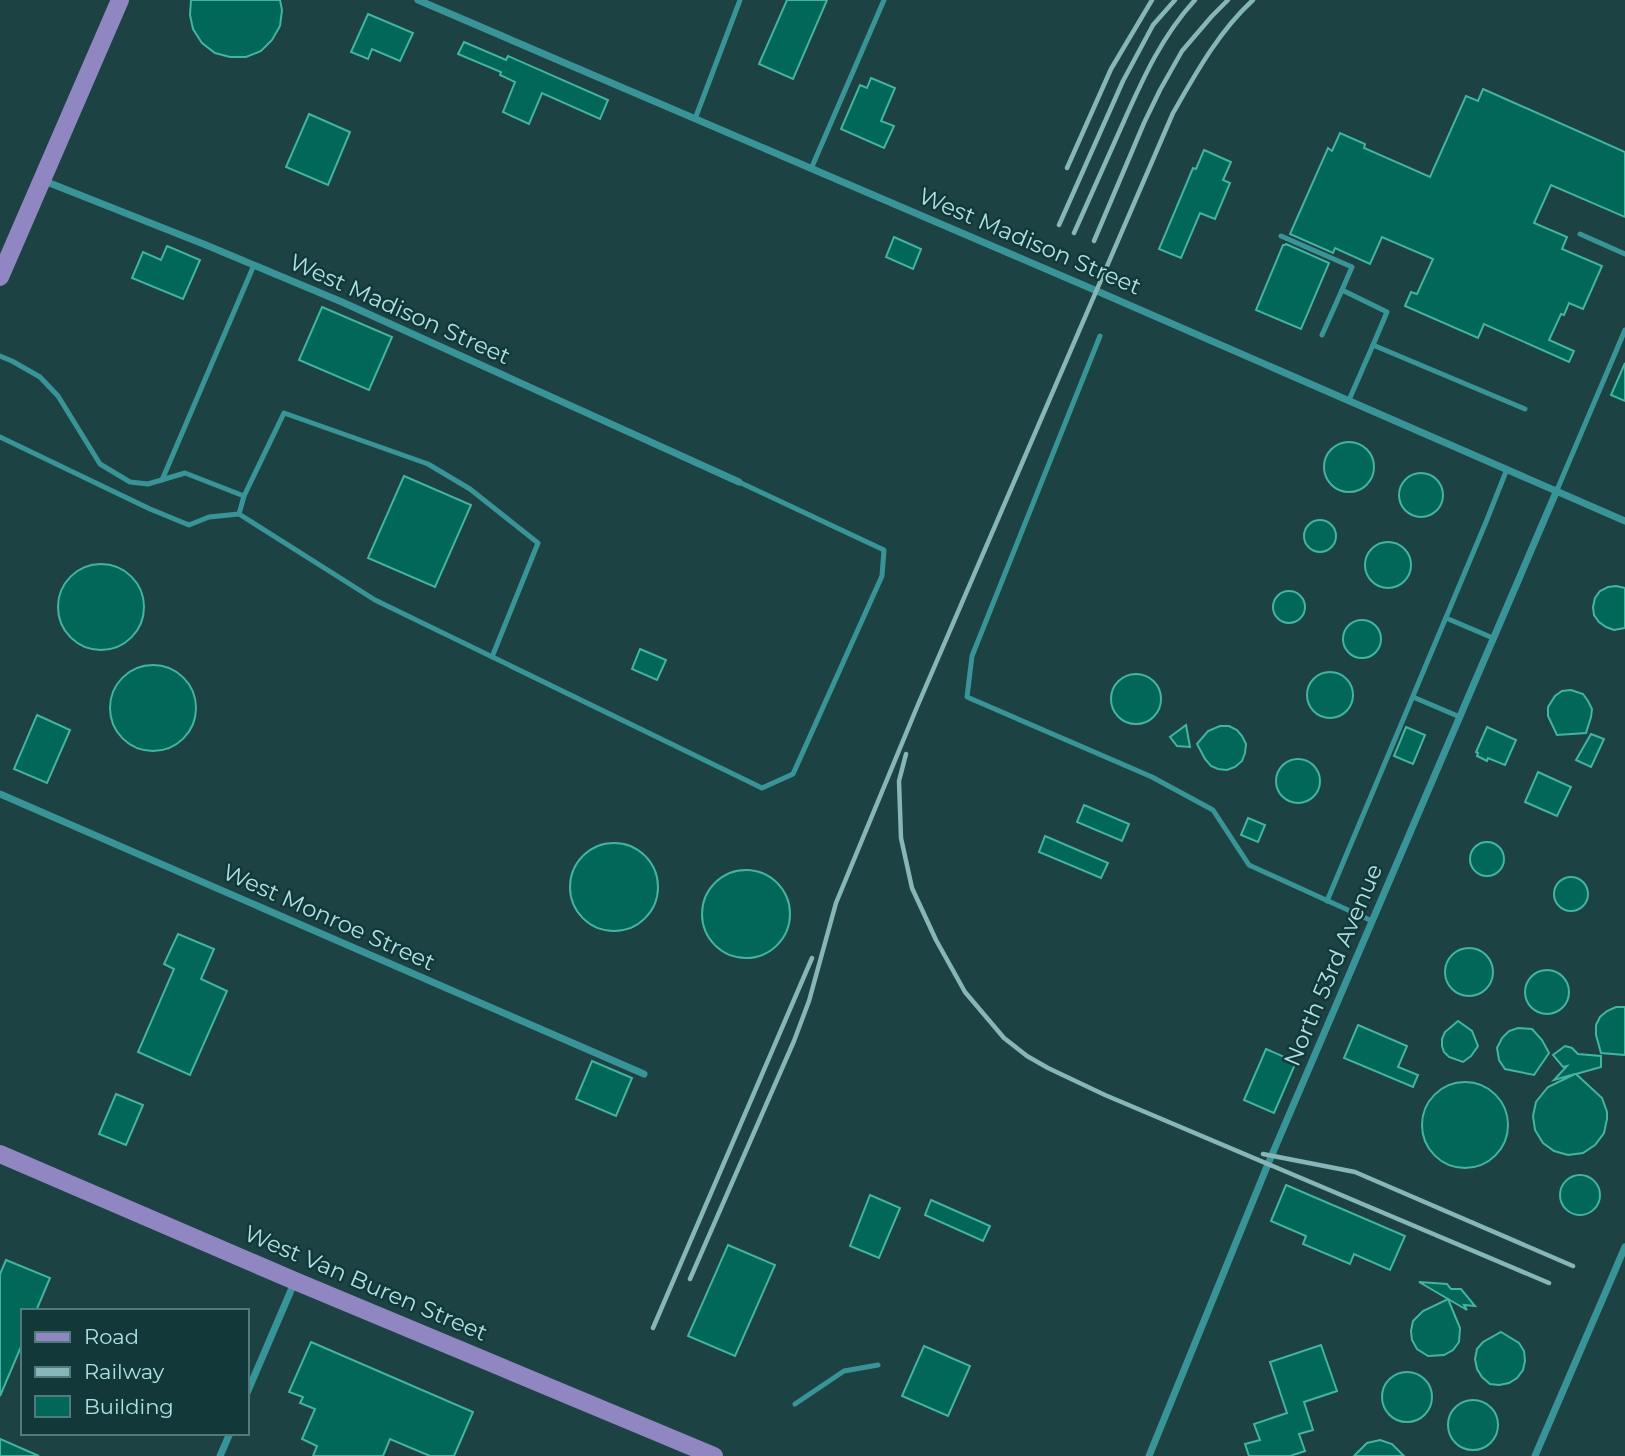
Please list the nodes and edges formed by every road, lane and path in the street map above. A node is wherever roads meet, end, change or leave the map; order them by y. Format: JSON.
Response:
{"nodes":[{"id":1,"x":120,"y":0,"type":"edge"},
{"id":2,"x":418,"y":0,"type":"edge"},
{"id":3,"x":740,"y":0,"type":"edge"},
{"id":4,"x":884,"y":0,"type":"edge"},
{"id":5,"x":695,"y":119,"type":"junction"},
{"id":6,"x":811,"y":169,"type":"junction"},
{"id":7,"x":39,"y":187,"type":"junction"},
{"id":8,"x":1580,"y":234,"type":"dead end"},
{"id":9,"x":1281,"y":236,"type":"dead end"},
{"id":10,"x":1625,"y":254,"type":"edge"},
{"id":11,"x":254,"y":265,"type":"junction"},
{"id":12,"x":0,"y":277,"type":"edge"},
{"id":13,"x":1342,"y":290,"type":"junction"},
{"id":14,"x":1625,"y":330,"type":"edge"},
{"id":15,"x":1322,"y":335,"type":"dead end"},
{"id":16,"x":1100,"y":336,"type":"dead end"},
{"id":17,"x":1373,"y":345,"type":"junction"},
{"id":18,"x":0,"y":356,"type":"edge"},
{"id":19,"x":1349,"y":400,"type":"junction"},
{"id":20,"x":1525,"y":409,"type":"dead end"},
{"id":21,"x":0,"y":437,"type":"edge"},
{"id":22,"x":1507,"y":469,"type":"junction"},
{"id":23,"x":162,"y":480,"type":"junction"},
{"id":24,"x":739,"y":482,"type":"joint"},
{"id":25,"x":1557,"y":490,"type":"junction"},
{"id":26,"x":244,"y":496,"type":"junction"},
{"id":27,"x":239,"y":514,"type":"junction"},
{"id":28,"x":1625,"y":521,"type":"edge"},
{"id":29,"x":1446,"y":618,"type":"junction"},
{"id":30,"x":1493,"y":638,"type":"junction"},
{"id":31,"x":492,"y":657,"type":"junction"},
{"id":32,"x":1413,"y":697,"type":"junction"},
{"id":33,"x":1460,"y":717,"type":"junction"},
{"id":34,"x":0,"y":794,"type":"edge"},
{"id":35,"x":1326,"y":901,"type":"junction"},
{"id":36,"x":1372,"y":921,"type":"junction"},
{"id":37,"x":644,"y":1074,"type":"dead end"},
{"id":38,"x":0,"y":1154,"type":"edge"},
{"id":39,"x":1625,"y":1247,"type":"edge"},
{"id":40,"x":1621,"y":1268,"type":"edge"},
{"id":41,"x":295,"y":1281,"type":"junction"},
{"id":42,"x":878,"y":1364,"type":"dead end"},
{"id":43,"x":248,"y":1391,"type":"edge"},
{"id":44,"x":795,"y":1404,"type":"dead end"},
{"id":45,"x":229,"y":1435,"type":"edge"},
{"id":46,"x":220,"y":1456,"type":"edge"},
{"id":47,"x":714,"y":1456,"type":"edge"},
{"id":48,"x":1149,"y":1456,"type":"edge"},
{"id":49,"x":1535,"y":1456,"type":"edge"}],
"edges":[{"from":1,"to":7,"type":"main road"},
{"from":2,"to":5,"type":"street","name":"West Madison Street"},
{"from":3,"to":5,"type":"lane"},
{"from":4,"to":6,"type":"lane"},
{"from":5,"to":6,"type":"street","name":"West Madison Street"},
{"from":6,"to":19,"type":"street","name":"West Madison Street"},
{"from":7,"to":11,"type":"street","name":"West Madison Street"},
{"from":7,"to":12,"type":"main road"},
{"from":8,"to":10,"type":"lane"},
{"from":9,"to":13,"type":"lane"},
{"from":11,"to":23,"type":"lane"},
{"from":11,"to":24,"type":"street","name":"West Madison Street"},
{"from":13,"to":15,"type":"lane"},
{"from":13,"to":17,"type":"lane"},
{"from":14,"to":25,"type":"lane"},
{"from":16,"to":35,"type":"lane"},
{"from":17,"to":19,"type":"lane"},
{"from":17,"to":20,"type":"lane"},
{"from":18,"to":23,"type":"lane"},
{"from":19,"to":22,"type":"street","name":"West Madison Street"},
{"from":21,"to":27,"type":"lane"},
{"from":22,"to":25,"type":"street","name":"West Madison Street"},
{"from":22,"to":29,"type":"lane"},
{"from":23,"to":26,"type":"lane"},
{"from":24,"to":31,"type":"lane"},
{"from":25,"to":28,"type":"street","name":"West Madison Street"},
{"from":25,"to":30,"type":"street","name":"North 53rd Avenue"},
{"from":26,"to":27,"type":"lane"},
{"from":26,"to":31,"type":"lane"},
{"from":27,"to":31,"type":"lane"},
{"from":29,"to":30,"type":"lane"},
{"from":29,"to":32,"type":"lane"},
{"from":30,"to":33,"type":"street","name":"North 53rd Avenue"},
{"from":32,"to":33,"type":"lane"},
{"from":32,"to":35,"type":"lane"},
{"from":33,"to":36,"type":"street","name":"North 53rd Avenue"},
{"from":34,"to":37,"type":"street","name":"West Monroe Street"},
{"from":35,"to":36,"type":"lane"},
{"from":36,"to":48,"type":"street","name":"North 53rd Avenue"},
{"from":38,"to":41,"type":"main road","name":"West Van Buren Street"},
{"from":39,"to":40,"type":"street"},
{"from":40,"to":49,"type":"street"},
{"from":41,"to":43,"type":"street"},
{"from":41,"to":47,"type":"main road","name":"West Van Buren Street"},
{"from":42,"to":44,"type":"lane"},
{"from":45,"to":46,"type":"street"}]}
